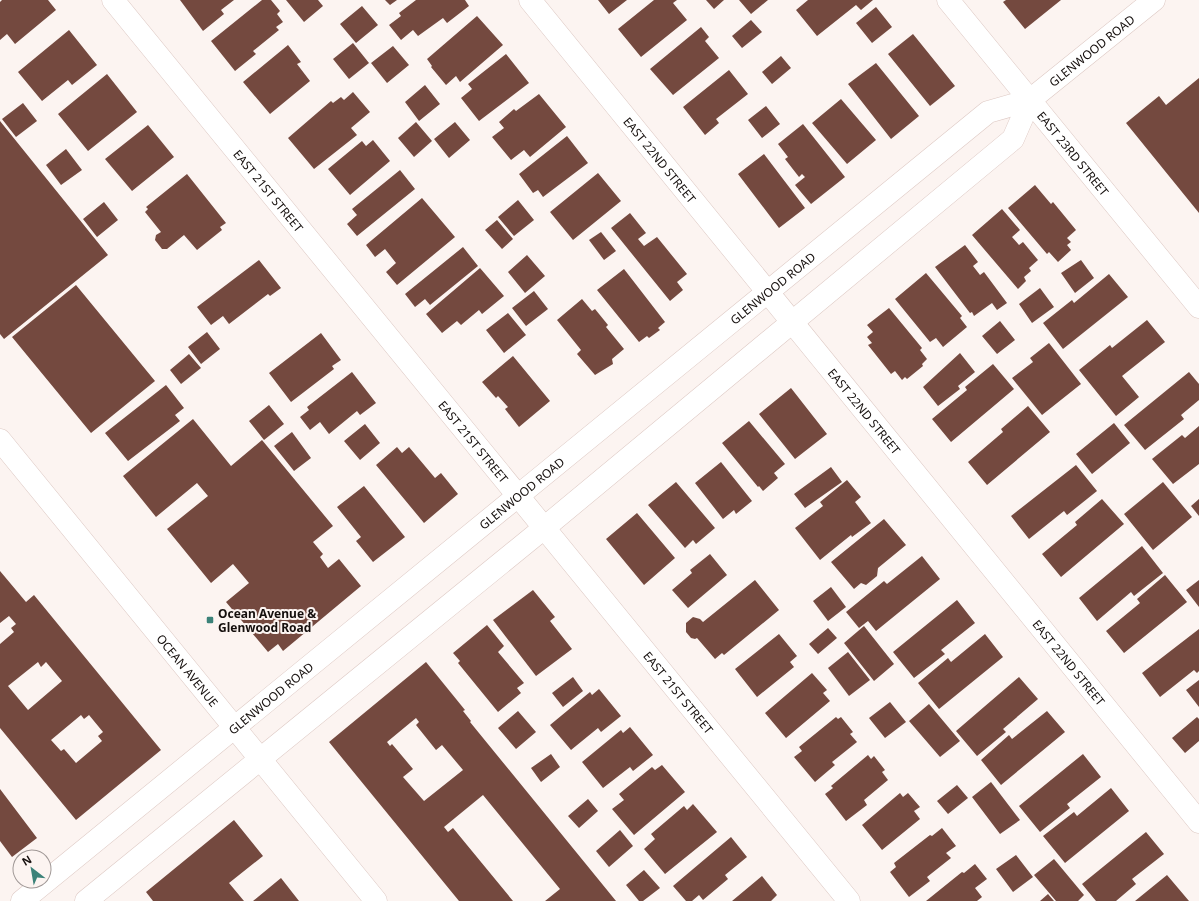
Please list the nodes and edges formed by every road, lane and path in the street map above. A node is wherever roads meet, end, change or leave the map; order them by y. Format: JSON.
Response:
{"nodes":[{"id":1,"x":113,"y":0,"type":"edge"},
{"id":2,"x":530,"y":0,"type":"edge"},
{"id":3,"x":948,"y":0,"type":"edge"},
{"id":4,"x":1154,"y":0,"type":"edge"},
{"id":5,"x":1030,"y":100,"type":"junction"},
{"id":6,"x":768,"y":292,"type":"junction"},
{"id":7,"x":1199,"y":307,"type":"edge"},
{"id":8,"x":792,"y":322,"type":"junction"},
{"id":9,"x":0,"y":440,"type":"edge"},
{"id":10,"x":518,"y":496,"type":"junction"},
{"id":11,"x":544,"y":528,"type":"junction"},
{"id":12,"x":234,"y":728,"type":"junction"},
{"id":13,"x":260,"y":760,"type":"junction"},
{"id":14,"x":1199,"y":822,"type":"edge"},
{"id":15,"x":22,"y":901,"type":"edge"},
{"id":16,"x":86,"y":901,"type":"edge"},
{"id":17,"x":376,"y":901,"type":"edge"},
{"id":18,"x":849,"y":901,"type":"edge"}],
"edges":[{"from":1,"to":10,"type":"street","name":"EAST 21ST STREET"},
{"from":2,"to":6,"type":"street","name":"EAST 22ND STREET"},
{"from":3,"to":5,"type":"street","name":"EAST 23RD STREET"},
{"from":4,"to":5,"type":"street","name":"GLENWOOD ROAD"},
{"from":5,"to":6,"type":"street","name":"GLENWOOD ROAD"},
{"from":5,"to":7,"type":"street","name":"EAST 23RD STREET"},
{"from":5,"to":8,"type":"street","name":"GLENWOOD ROAD"},
{"from":6,"to":8,"type":"street","name":"EAST 22ND STREET"},
{"from":6,"to":10,"type":"street","name":"GLENWOOD ROAD"},
{"from":8,"to":11,"type":"street","name":"GLENWOOD ROAD"},
{"from":8,"to":14,"type":"street","name":"EAST 22ND STREET"},
{"from":9,"to":12,"type":"street","name":"OCEAN AVENUE"},
{"from":10,"to":11,"type":"street","name":"EAST 21ST STREET"},
{"from":10,"to":12,"type":"street","name":"GLENWOOD ROAD"},
{"from":11,"to":13,"type":"street","name":"GLENWOOD ROAD"},
{"from":11,"to":18,"type":"street","name":"EAST 21ST STREET"},
{"from":12,"to":13,"type":"street","name":"OCEAN AVENUE"},
{"from":12,"to":15,"type":"street","name":"GLENWOOD ROAD"},
{"from":13,"to":16,"type":"street","name":"GLENWOOD ROAD"},
{"from":13,"to":17,"type":"street","name":"OCEAN AVENUE"}]}
